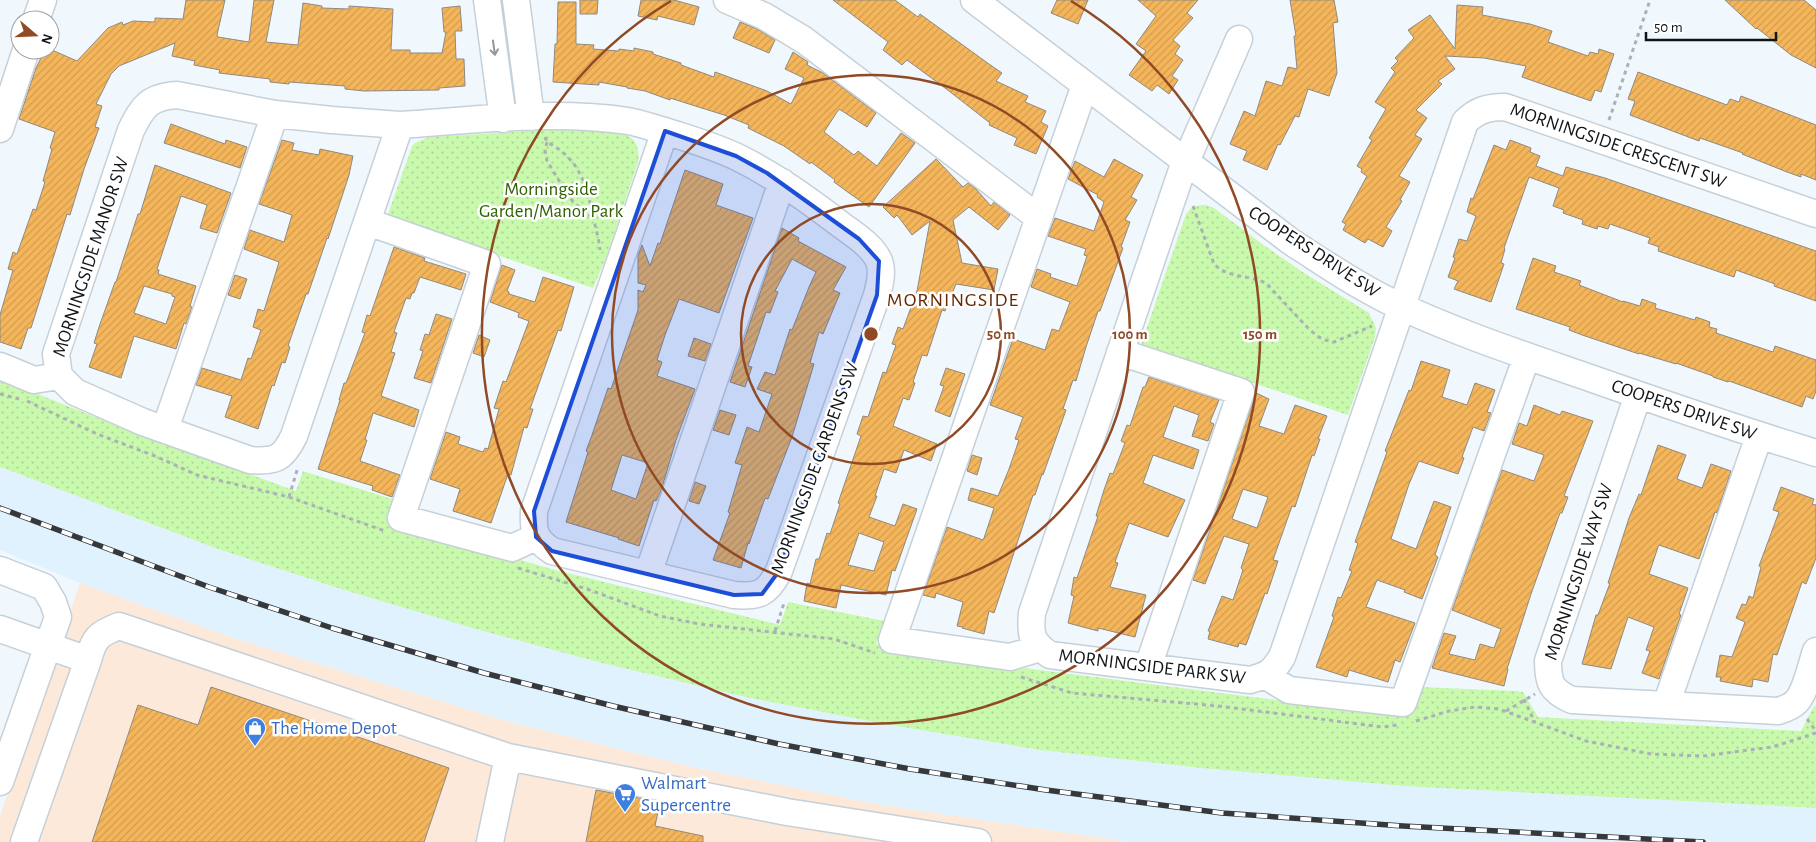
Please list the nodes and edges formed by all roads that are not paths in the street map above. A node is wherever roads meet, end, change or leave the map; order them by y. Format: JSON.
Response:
{"nodes":[{"id":1,"x":487,"y":0,"type":"edge"},
{"id":2,"x":516,"y":0,"type":"edge"},
{"id":3,"x":728,"y":0,"type":"edge"},
{"id":4,"x":974,"y":0,"type":"edge"},
{"id":5,"x":1239,"y":39,"type":"dead end"},
{"id":6,"x":23,"y":60,"type":"edge"},
{"id":7,"x":1085,"y":85,"type":"junction"},
{"id":8,"x":275,"y":114,"type":"junction"},
{"id":9,"x":535,"y":117,"type":"junction"},
{"id":10,"x":503,"y":119,"type":"junction"},
{"id":11,"x":400,"y":125,"type":"junction"},
{"id":12,"x":0,"y":130,"type":"edge"},
{"id":13,"x":665,"y":131,"type":"junction"},
{"id":14,"x":1183,"y":167,"type":"junction"},
{"id":15,"x":782,"y":182,"type":"junction"},
{"id":16,"x":1816,"y":214,"type":"edge"},
{"id":17,"x":1039,"y":218,"type":"junction"},
{"id":18,"x":368,"y":222,"type":"junction"},
{"id":19,"x":1394,"y":303,"type":"junction"},
{"id":20,"x":1120,"y":352,"type":"junction"},
{"id":21,"x":1527,"y":356,"type":"junction"},
{"id":22,"x":0,"y":366,"type":"edge"},
{"id":23,"x":59,"y":376,"type":"junction"},
{"id":24,"x":1638,"y":395,"type":"junction"},
{"id":25,"x":164,"y":429,"type":"junction"},
{"id":26,"x":1760,"y":436,"type":"junction"},
{"id":27,"x":1816,"y":453,"type":"edge"},
{"id":28,"x":536,"y":537,"type":"junction"},
{"id":29,"x":0,"y":570,"type":"edge"},
{"id":30,"x":648,"y":574,"type":"junction"},
{"id":31,"x":0,"y":629,"type":"edge"},
{"id":32,"x":47,"y":646,"type":"junction"},
{"id":33,"x":1040,"y":648,"type":"junction"},
{"id":34,"x":1816,"y":651,"type":"edge"},
{"id":35,"x":88,"y":660,"type":"junction"},
{"id":36,"x":1148,"y":668,"type":"junction"},
{"id":37,"x":1266,"y":676,"type":"junction"},
{"id":38,"x":1666,"y":705,"type":"junction"},
{"id":39,"x":508,"y":757,"type":"junction"},
{"id":40,"x":0,"y":782,"type":"edge"},
{"id":41,"x":24,"y":842,"type":"edge"},
{"id":42,"x":490,"y":842,"type":"edge"},
{"id":43,"x":978,"y":842,"type":"edge"}],
"edges":[{"from":1,"to":10,"type":"street","one_way":true},
{"from":2,"to":9,"type":"street"},
{"from":3,"to":17,"type":"street"},
{"from":4,"to":7,"type":"street","name":"COOPERS DRIVE SW"},
{"from":5,"to":14,"type":"street","name":"MORNINGSIDE PARK SW"},
{"from":6,"to":12,"type":"street"},
{"from":7,"to":14,"type":"street","name":"COOPERS DRIVE SW"},
{"from":7,"to":17,"type":"street"},
{"from":8,"to":11,"type":"street","name":"MORNINGSIDE MANOR SW"},
{"from":8,"to":23,"type":"street","name":"MORNINGSIDE MANOR SW"},
{"from":8,"to":25,"type":"street"},
{"from":9,"to":10,"type":"street","name":"MORNINGSIDE MANOR SW"},
{"from":9,"to":13,"type":"street","name":"MORNINGSIDE GARDENS SW"},
{"from":10,"to":11,"type":"street","name":"MORNINGSIDE MANOR SW"},
{"from":11,"to":18,"type":"street","name":"MORNINGSIDE MANOR SW"},
{"from":13,"to":15,"type":"street","name":"MORNINGSIDE GARDENS SW"},
{"from":13,"to":28,"type":"street"},
{"from":14,"to":19,"type":"street","name":"COOPERS DRIVE SW"},
{"from":14,"to":20,"type":"street","name":"MORNINGSIDE PARK SW"},
{"from":15,"to":30,"type":"street"},
{"from":15,"to":30,"type":"street","name":"MORNINGSIDE GARDENS SW"},
{"from":16,"to":19,"type":"street","name":"MORNINGSIDE CRESCENT SW"},
{"from":17,"to":33,"type":"street"},
{"from":18,"to":25,"type":"street","name":"MORNINGSIDE MANOR SW"},
{"from":18,"to":28,"type":"street"},
{"from":19,"to":21,"type":"street","name":"COOPERS DRIVE SW"},
{"from":19,"to":37,"type":"street","name":"MORNINGSIDE PARK SW"},
{"from":20,"to":33,"type":"street","name":"MORNINGSIDE PARK SW"},
{"from":20,"to":36,"type":"street"},
{"from":21,"to":24,"type":"street","name":"COOPERS DRIVE SW"},
{"from":21,"to":37,"type":"street"},
{"from":22,"to":23,"type":"street"},
{"from":23,"to":25,"type":"street","name":"MORNINGSIDE MANOR SW"},
{"from":24,"to":26,"type":"street","name":"COOPERS DRIVE SW"},
{"from":24,"to":38,"type":"street","name":"MORNINGSIDE WAY SW"},
{"from":26,"to":27,"type":"street","name":"COOPERS DRIVE SW"},
{"from":26,"to":38,"type":"street"},
{"from":28,"to":30,"type":"street","name":"MORNINGSIDE GARDENS SW"},
{"from":29,"to":32,"type":"street"},
{"from":31,"to":32,"type":"street"},
{"from":32,"to":35,"type":"street"},
{"from":32,"to":40,"type":"street"},
{"from":33,"to":36,"type":"street","name":"MORNINGSIDE PARK SW"},
{"from":34,"to":38,"type":"street","name":"MORNINGSIDE WAY SW"},
{"from":35,"to":39,"type":"street"},
{"from":35,"to":41,"type":"street"},
{"from":36,"to":37,"type":"street","name":"MORNINGSIDE PARK SW"},
{"from":39,"to":42,"type":"street"},
{"from":39,"to":43,"type":"street"}]}
